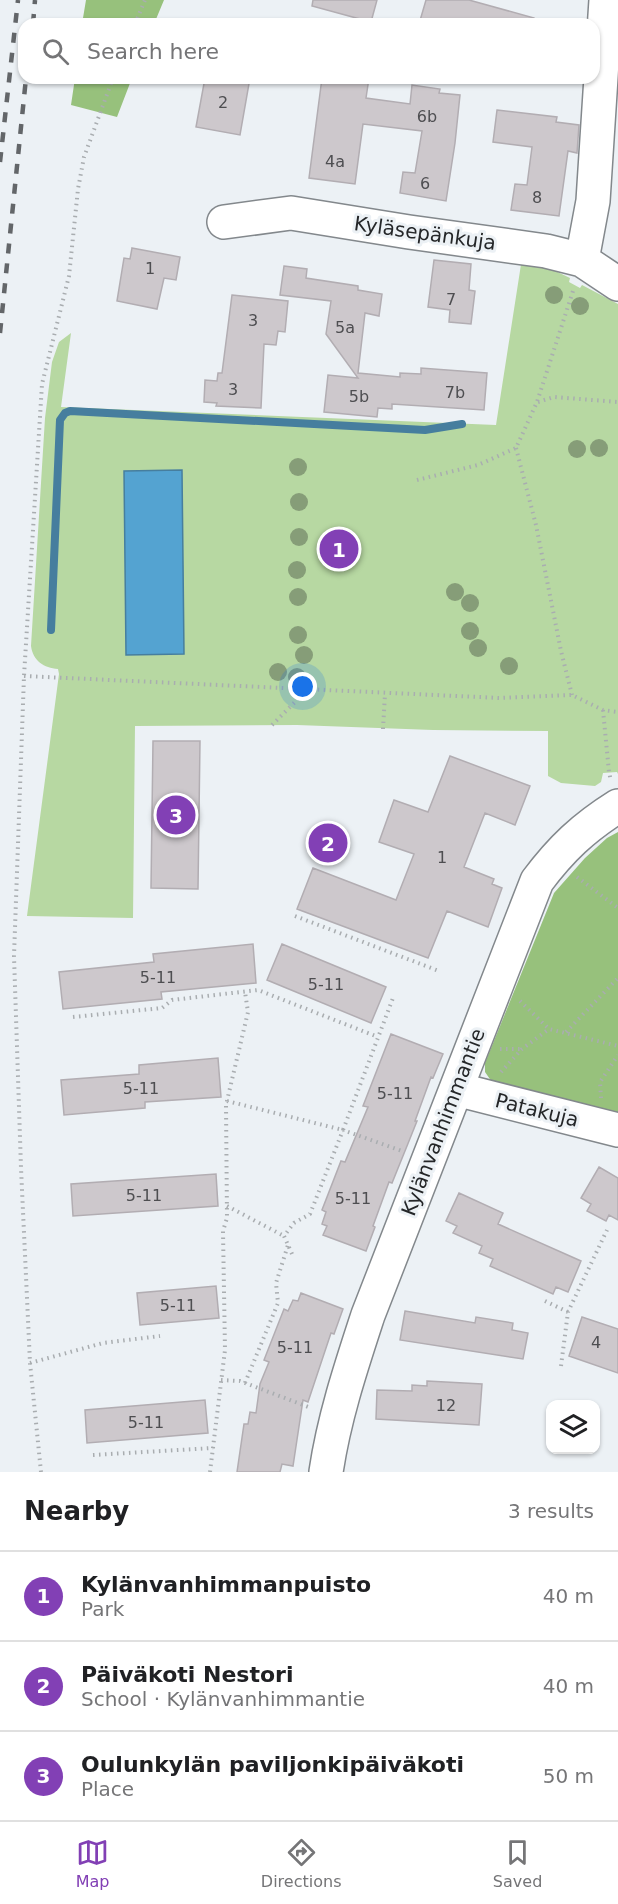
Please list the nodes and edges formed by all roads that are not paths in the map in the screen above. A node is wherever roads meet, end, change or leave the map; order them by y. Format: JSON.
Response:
{"nodes":[{"id":1,"x":606,"y":0,"type":"edge"},
{"id":2,"x":224,"y":222,"type":"dead end"},
{"id":3,"x":582,"y":260,"type":"junction"},
{"id":4,"x":618,"y":284,"type":"edge"},
{"id":5,"x":615,"y":795,"type":"edge"},
{"id":6,"x":463,"y":1091,"type":"junction"},
{"id":7,"x":618,"y":1130,"type":"edge"},
{"id":8,"x":326,"y":1472,"type":"edge"}],
"edges":[{"from":1,"to":3,"type":"street"},
{"from":2,"to":3,"type":"street","name":"Kyläsepänkuja"},
{"from":3,"to":4,"type":"street","name":"Kyläsepänkuja"},
{"from":5,"to":6,"type":"street","name":"Kylänvanhimmantie"},
{"from":6,"to":7,"type":"street","name":"Patakuja"},
{"from":6,"to":8,"type":"street","name":"Kylänvanhimmantie"}]}
